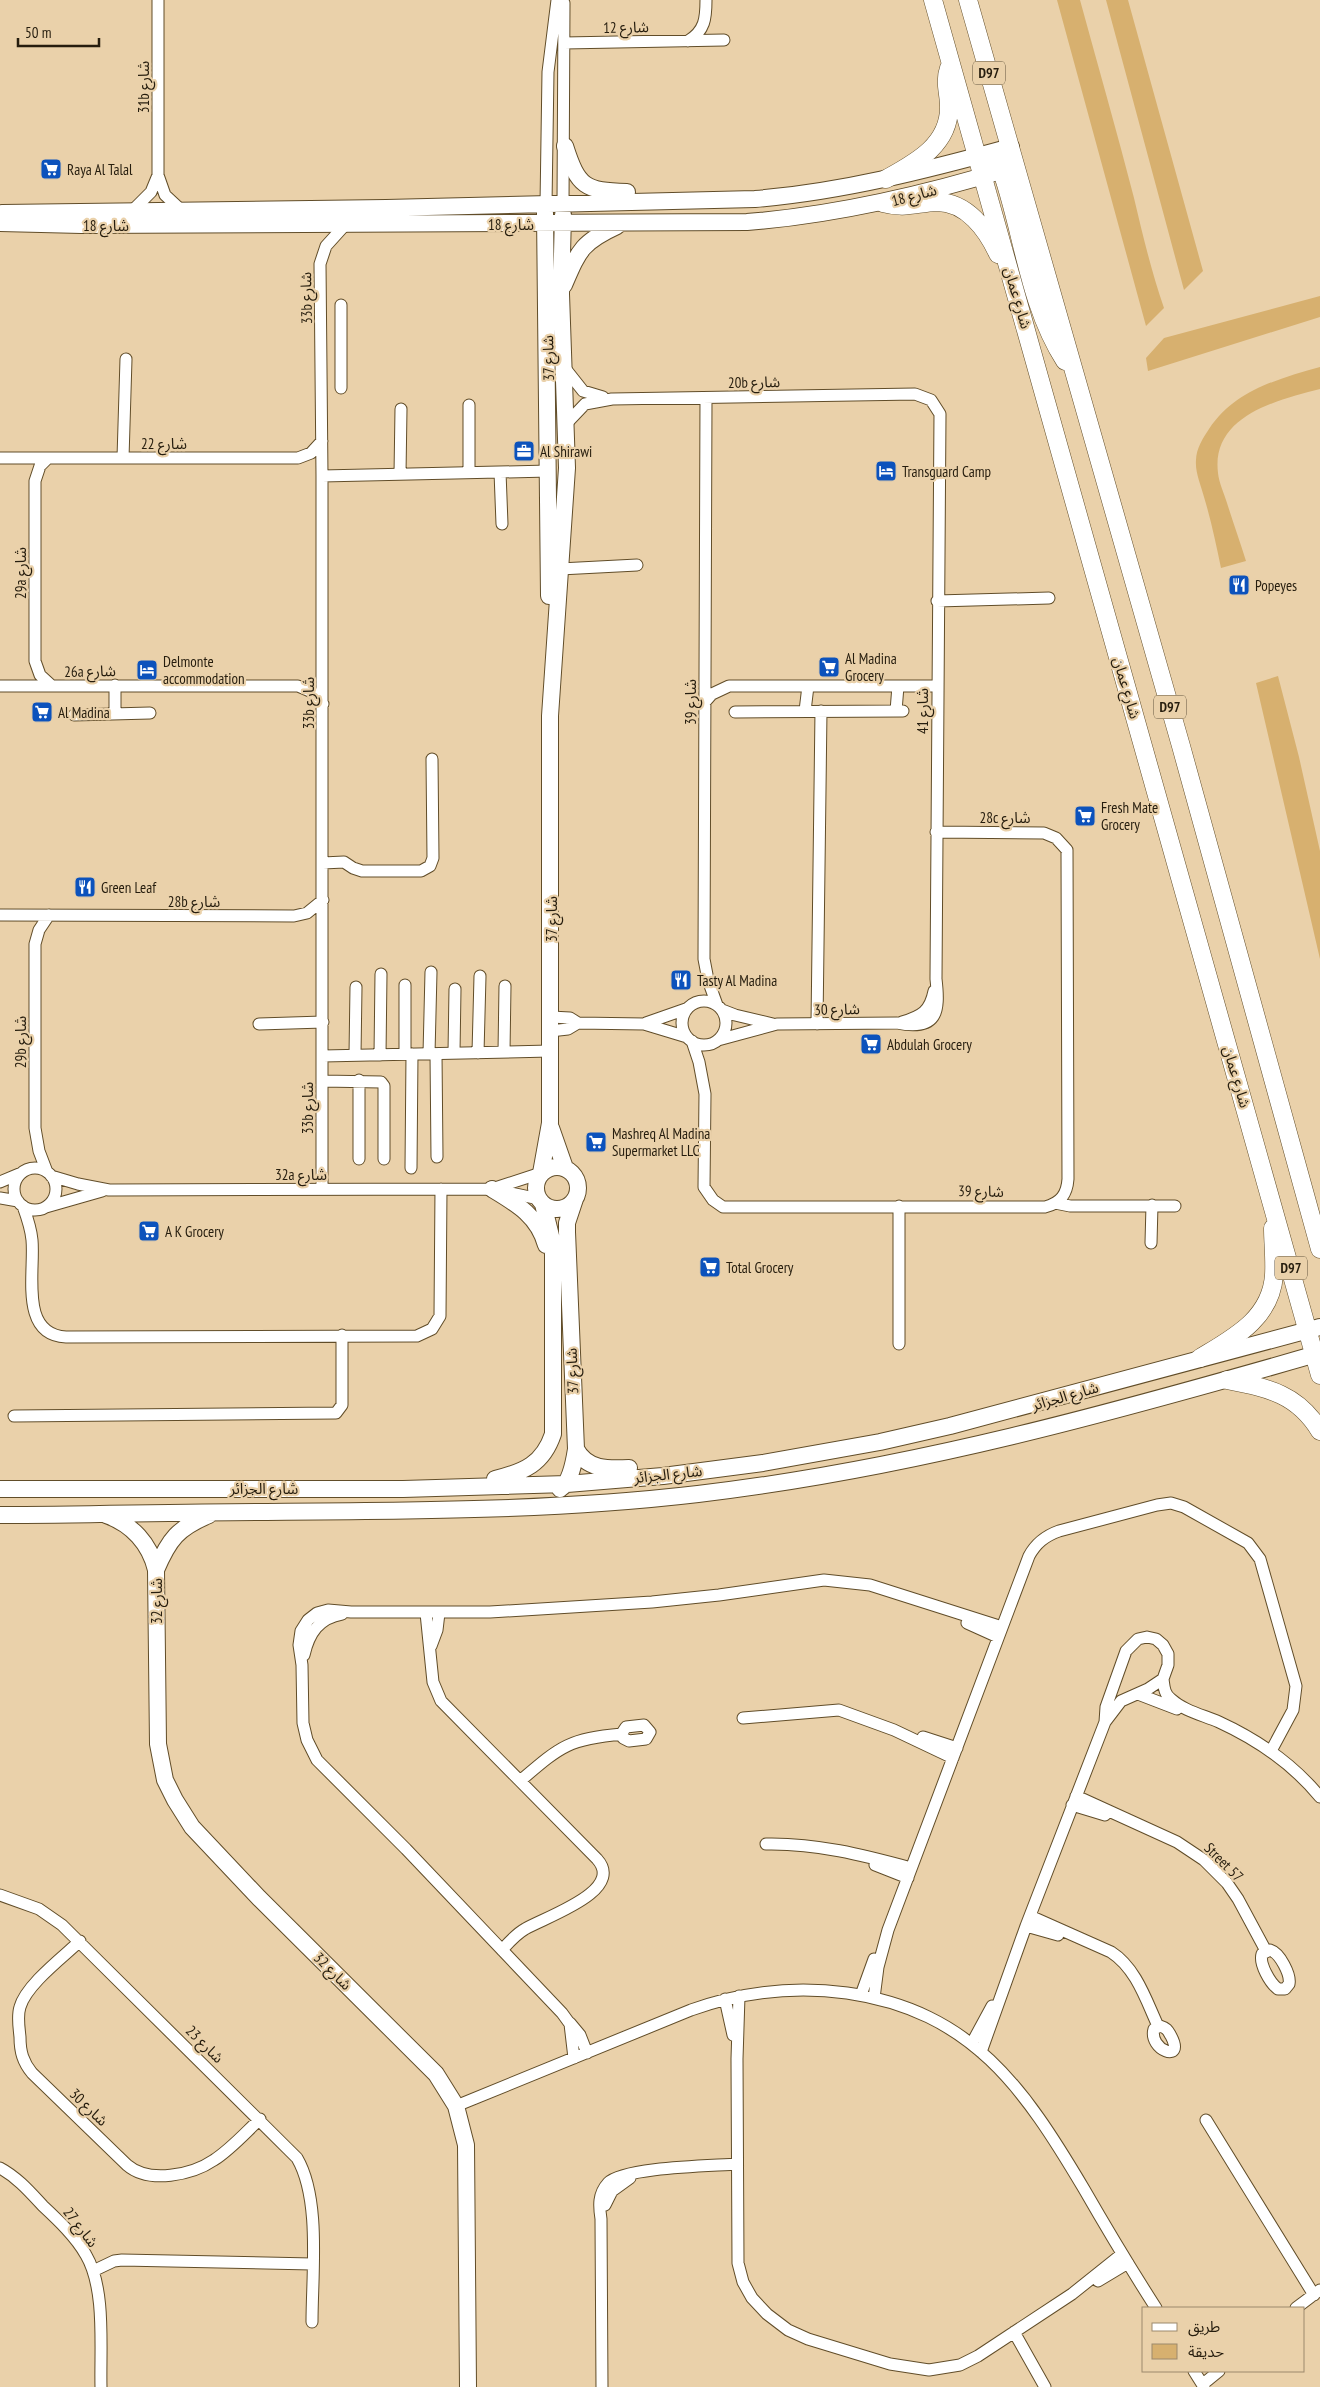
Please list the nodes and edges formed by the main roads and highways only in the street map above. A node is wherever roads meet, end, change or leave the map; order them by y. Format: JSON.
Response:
{"nodes":[{"id":1,"x":933,"y":0,"type":"edge"},
{"id":2,"x":968,"y":0,"type":"edge"},
{"id":3,"x":952,"y":63,"type":"junction"},
{"id":4,"x":978,"y":156,"type":"junction"},
{"id":5,"x":1009,"y":168,"type":"junction"},
{"id":6,"x":886,"y":179,"type":"road end"},
{"id":7,"x":883,"y":203,"type":"road end"},
{"id":8,"x":1010,"y":271,"type":"junction"},
{"id":9,"x":1258,"y":1152,"type":"junction"},
{"id":10,"x":1273,"y":1204,"type":"junction"},
{"id":11,"x":1320,"y":1250,"type":"edge"},
{"id":12,"x":1318,"y":1330,"type":"edge"},
{"id":13,"x":1318,"y":1353,"type":"edge"},
{"id":14,"x":1200,"y":1358,"type":"road end"},
{"id":15,"x":1320,"y":1376,"type":"edge"},
{"id":16,"x":1227,"y":1380,"type":"road end"},
{"id":17,"x":1320,"y":1430,"type":"edge"}],
"edges":[{"from":1,"to":3,"type":"main road","name":"شارع عمان","number":"D97"},
{"from":2,"to":5,"type":"main road","number":"D97"},
{"from":3,"to":4,"type":"main road","name":"شارع عمان","number":"D97"},
{"from":3,"to":6,"type":"main road"},
{"from":4,"to":5,"type":"main road"},
{"from":4,"to":8,"type":"main road","name":"شارع عمان","number":"D97"},
{"from":5,"to":11,"type":"main road","number":"D97"},
{"from":7,"to":8,"type":"main road"},
{"from":8,"to":9,"type":"main road","name":"شارع عمان","number":"D97"},
{"from":9,"to":10,"type":"main road","name":"شارع عمان","number":"D97"},
{"from":9,"to":12,"type":"main road"},
{"from":10,"to":12,"type":"main road","name":"شارع عمان","number":"D97"},
{"from":10,"to":14,"type":"main road"},
{"from":12,"to":13,"type":"main road","name":"شارع عمان","number":"D97"},
{"from":13,"to":15,"type":"main road","name":"شارع عمان","number":"D97"},
{"from":16,"to":17,"type":"main road"}]}
